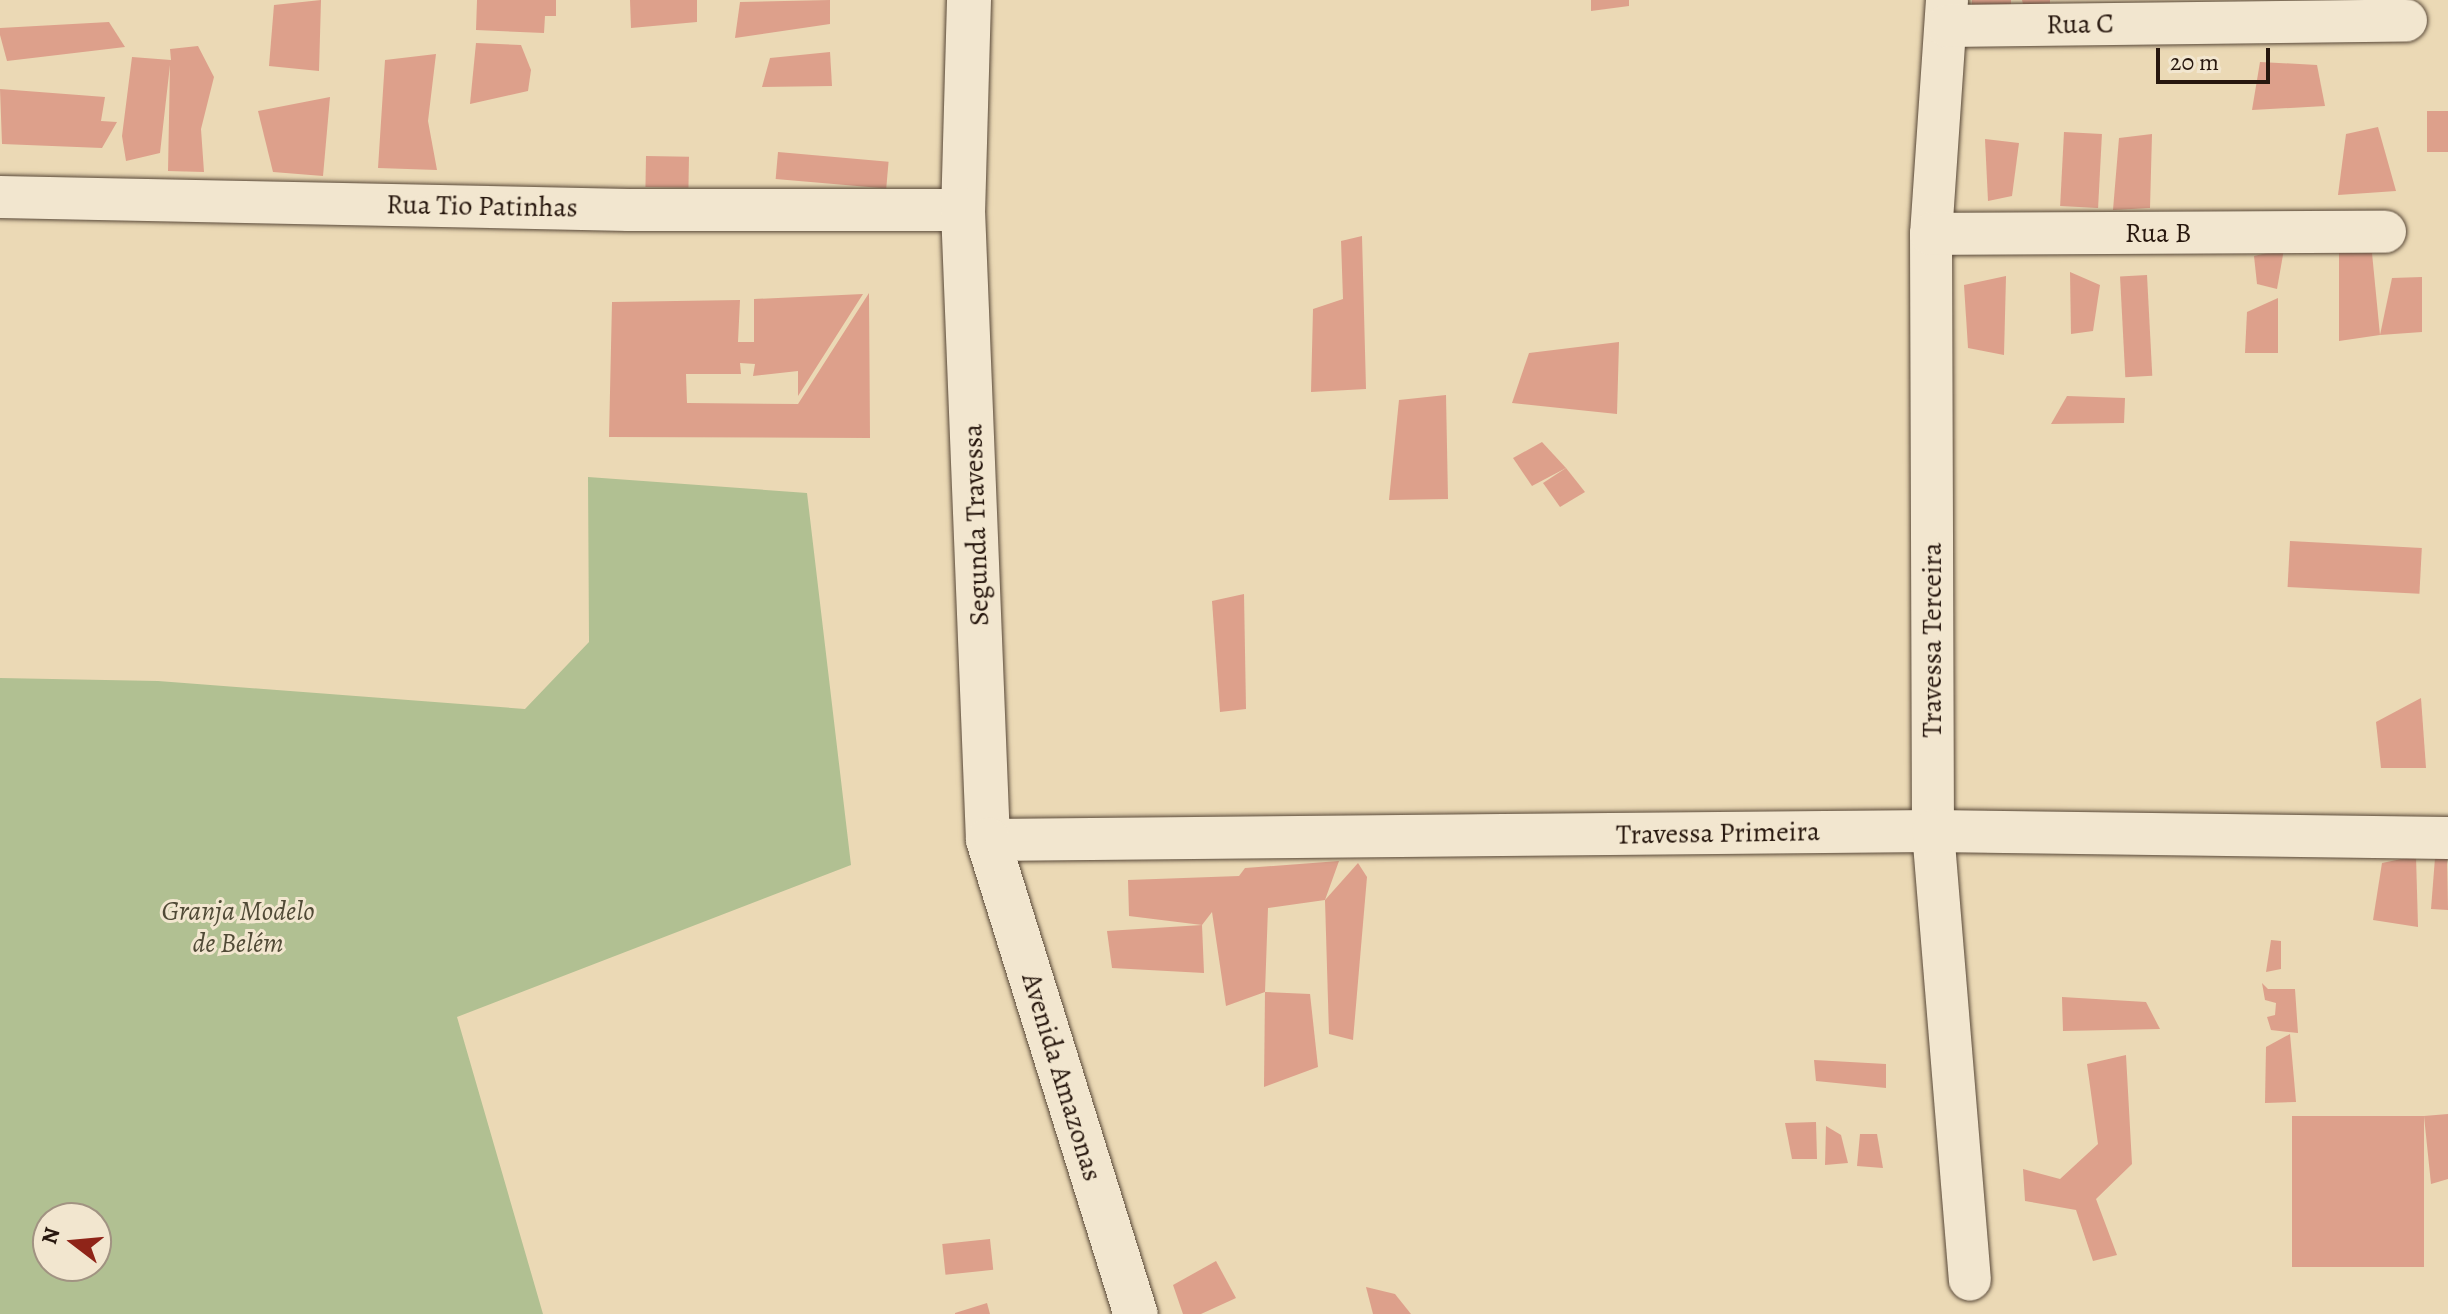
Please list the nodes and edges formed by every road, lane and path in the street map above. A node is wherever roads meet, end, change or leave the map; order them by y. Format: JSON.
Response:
{"nodes":[{"id":1,"x":969,"y":0,"type":"edge"},
{"id":2,"x":1947,"y":13,"type":"edge"},
{"id":3,"x":2406,"y":20,"type":"dead end"},
{"id":4,"x":0,"y":197,"type":"edge"},
{"id":5,"x":963,"y":210,"type":"junction"},
{"id":6,"x":2385,"y":232,"type":"dead end"},
{"id":7,"x":1931,"y":234,"type":"junction"},
{"id":8,"x":1933,"y":831,"type":"junction"},
{"id":9,"x":2448,"y":838,"type":"edge"},
{"id":10,"x":988,"y":840,"type":"junction"},
{"id":11,"x":1970,"y":1279,"type":"dead end"},
{"id":12,"x":1136,"y":1314,"type":"edge"}],
"edges":[{"from":1,"to":5,"type":"street","name":"Segunda Travessa"},
{"from":2,"to":3,"type":"street","name":"Rua C"},
{"from":2,"to":7,"type":"street","name":"Travessa Terceira"},
{"from":4,"to":5,"type":"street","name":"Rua Tio Patinhas"},
{"from":5,"to":10,"type":"street","name":"Segunda Travessa"},
{"from":6,"to":7,"type":"street","name":"Rua B"},
{"from":7,"to":8,"type":"street","name":"Travessa Terceira"},
{"from":8,"to":9,"type":"street","name":"Travessa Primeira"},
{"from":8,"to":10,"type":"street","name":"Travessa Primeira"},
{"from":8,"to":11,"type":"street","name":"Travessa Terceira"},
{"from":10,"to":12,"type":"street","name":"Avenida Amazonas"}]}
